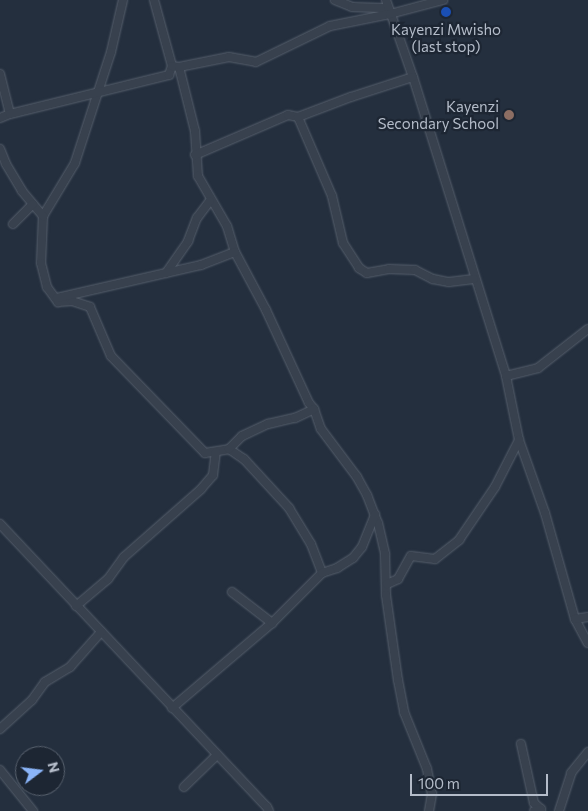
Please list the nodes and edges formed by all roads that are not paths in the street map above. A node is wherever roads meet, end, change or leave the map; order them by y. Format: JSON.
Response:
{"nodes":[{"id":1,"x":123,"y":0,"type":"edge"},
{"id":2,"x":154,"y":0,"type":"edge"},
{"id":3,"x":335,"y":0,"type":"edge"},
{"id":4,"x":443,"y":0,"type":"edge"},
{"id":5,"x":388,"y":7,"type":"edge"},
{"id":6,"x":175,"y":67,"type":"junction"},
{"id":7,"x":0,"y":74,"type":"edge"},
{"id":8,"x":413,"y":77,"type":"junction"},
{"id":9,"x":96,"y":93,"type":"junction"},
{"id":10,"x":10,"y":114,"type":"junction"},
{"id":11,"x":298,"y":117,"type":"junction"},
{"id":12,"x":0,"y":118,"type":"edge"},
{"id":13,"x":0,"y":149,"type":"edge"},
{"id":14,"x":195,"y":155,"type":"junction"},
{"id":15,"x":210,"y":201,"type":"junction"},
{"id":16,"x":33,"y":204,"type":"junction"},
{"id":17,"x":43,"y":216,"type":"junction"},
{"id":18,"x":13,"y":224,"type":"dead end"},
{"id":19,"x":235,"y":252,"type":"junction"},
{"id":20,"x":166,"y":273,"type":"junction"},
{"id":21,"x":474,"y":279,"type":"junction"},
{"id":22,"x":55,"y":299,"type":"junction"},
{"id":23,"x":588,"y":329,"type":"edge"},
{"id":24,"x":506,"y":376,"type":"junction"},
{"id":25,"x":314,"y":409,"type":"junction"},
{"id":26,"x":519,"y":440,"type":"junction"},
{"id":27,"x":229,"y":449,"type":"junction"},
{"id":28,"x":216,"y":452,"type":"junction"},
{"id":29,"x":375,"y":515,"type":"junction"},
{"id":30,"x":0,"y":524,"type":"edge"},
{"id":31,"x":322,"y":573,"type":"junction"},
{"id":32,"x":387,"y":584,"type":"junction"},
{"id":33,"x":232,"y":592,"type":"dead end"},
{"id":34,"x":76,"y":606,"type":"junction"},
{"id":35,"x":588,"y":617,"type":"edge"},
{"id":36,"x":575,"y":618,"type":"junction"},
{"id":37,"x":272,"y":623,"type":"junction"},
{"id":38,"x":101,"y":632,"type":"junction"},
{"id":39,"x":588,"y":643,"type":"edge"},
{"id":40,"x":172,"y":708,"type":"junction"},
{"id":41,"x":0,"y":729,"type":"edge"},
{"id":42,"x":521,"y":744,"type":"dead end"},
{"id":43,"x":588,"y":752,"type":"edge"},
{"id":44,"x":217,"y":755,"type":"junction"},
{"id":45,"x":0,"y":770,"type":"edge"},
{"id":46,"x":184,"y":787,"type":"dead end"},
{"id":47,"x":432,"y":809,"type":"edge"},
{"id":48,"x":33,"y":811,"type":"edge"},
{"id":49,"x":269,"y":811,"type":"edge"},
{"id":50,"x":534,"y":811,"type":"edge"},
{"id":51,"x":559,"y":811,"type":"edge"}],
"edges":[{"from":1,"to":9,"type":"street"},
{"from":2,"to":6,"type":"street"},
{"from":3,"to":5,"type":"street"},
{"from":4,"to":5,"type":"street"},
{"from":5,"to":6,"type":"street"},
{"from":5,"to":8,"type":"street"},
{"from":6,"to":9,"type":"street"},
{"from":6,"to":14,"type":"street"},
{"from":7,"to":10,"type":"street"},
{"from":8,"to":11,"type":"street"},
{"from":8,"to":21,"type":"street"},
{"from":9,"to":10,"type":"street"},
{"from":9,"to":17,"type":"street"},
{"from":10,"to":12,"type":"street"},
{"from":11,"to":14,"type":"street"},
{"from":11,"to":21,"type":"street"},
{"from":13,"to":16,"type":"street"},
{"from":14,"to":15,"type":"street"},
{"from":15,"to":19,"type":"street"},
{"from":15,"to":20,"type":"street"},
{"from":16,"to":17,"type":"street"},
{"from":16,"to":18,"type":"street"},
{"from":17,"to":22,"type":"street"},
{"from":19,"to":20,"type":"street"},
{"from":19,"to":25,"type":"street"},
{"from":20,"to":22,"type":"street"},
{"from":21,"to":24,"type":"street"},
{"from":22,"to":28,"type":"street"},
{"from":23,"to":24,"type":"street"},
{"from":24,"to":26,"type":"street"},
{"from":25,"to":27,"type":"street"},
{"from":25,"to":29,"type":"street"},
{"from":26,"to":32,"type":"street"},
{"from":26,"to":36,"type":"street"},
{"from":27,"to":28,"type":"street"},
{"from":27,"to":31,"type":"street"},
{"from":28,"to":34,"type":"street"},
{"from":29,"to":31,"type":"street"},
{"from":29,"to":32,"type":"street"},
{"from":30,"to":34,"type":"street"},
{"from":31,"to":37,"type":"street"},
{"from":32,"to":47,"type":"street"},
{"from":33,"to":37,"type":"street"},
{"from":34,"to":38,"type":"street"},
{"from":35,"to":36,"type":"street"},
{"from":36,"to":39,"type":"street"},
{"from":37,"to":40,"type":"street"},
{"from":38,"to":40,"type":"street"},
{"from":38,"to":41,"type":"street"},
{"from":40,"to":44,"type":"street"},
{"from":42,"to":50,"type":"street"},
{"from":43,"to":51,"type":"street"},
{"from":44,"to":46,"type":"street"},
{"from":44,"to":49,"type":"street"},
{"from":45,"to":48,"type":"street"}]}
